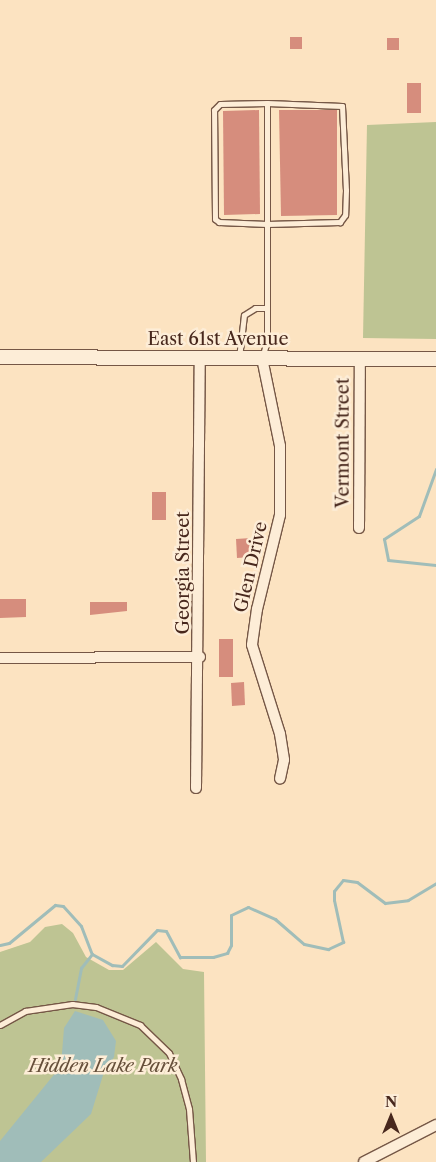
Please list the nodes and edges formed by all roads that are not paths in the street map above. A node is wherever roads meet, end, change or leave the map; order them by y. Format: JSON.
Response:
{"nodes":[{"id":1,"x":267,"y":103,"type":"junction"},
{"id":2,"x":267,"y":224,"type":"junction"},
{"id":3,"x":267,"y":308,"type":"junction"},
{"id":4,"x":0,"y":358,"type":"edge"},
{"id":5,"x":200,"y":358,"type":"junction"},
{"id":6,"x":239,"y":358,"type":"junction"},
{"id":7,"x":262,"y":358,"type":"junction"},
{"id":8,"x":360,"y":358,"type":"junction"},
{"id":9,"x":436,"y":359,"type":"edge"},
{"id":10,"x":359,"y":528,"type":"dead end"},
{"id":11,"x":200,"y":657,"type":"junction"},
{"id":12,"x":0,"y":658,"type":"edge"},
{"id":13,"x":280,"y":779,"type":"dead end"},
{"id":14,"x":196,"y":788,"type":"dead end"},
{"id":15,"x":0,"y":1025,"type":"edge"},
{"id":16,"x":436,"y":1126,"type":"edge"},
{"id":17,"x":194,"y":1162,"type":"edge"},
{"id":18,"x":364,"y":1162,"type":"edge"}],
"edges":[{"from":1,"to":2,"type":"lane"},
{"from":1,"to":2,"type":"lane"},
{"from":1,"to":2,"type":"lane"},
{"from":2,"to":3,"type":"lane"},
{"from":3,"to":6,"type":"lane"},
{"from":3,"to":7,"type":"lane"},
{"from":4,"to":5,"type":"main road","name":"East 61st Avenue"},
{"from":5,"to":6,"type":"main road","name":"East 61st Avenue"},
{"from":5,"to":11,"type":"street","name":"Georgia Street"},
{"from":6,"to":7,"type":"main road","name":"East 61st Avenue"},
{"from":7,"to":8,"type":"main road","name":"East 61st Avenue"},
{"from":7,"to":13,"type":"street","name":"Glen Drive"},
{"from":8,"to":9,"type":"main road","name":"East 61st Avenue"},
{"from":8,"to":10,"type":"street","name":"Vermont Street"},
{"from":11,"to":12,"type":"street"},
{"from":11,"to":14,"type":"street","name":"Georgia Street"},
{"from":15,"to":17,"type":"lane"},
{"from":16,"to":18,"type":"street"}]}
